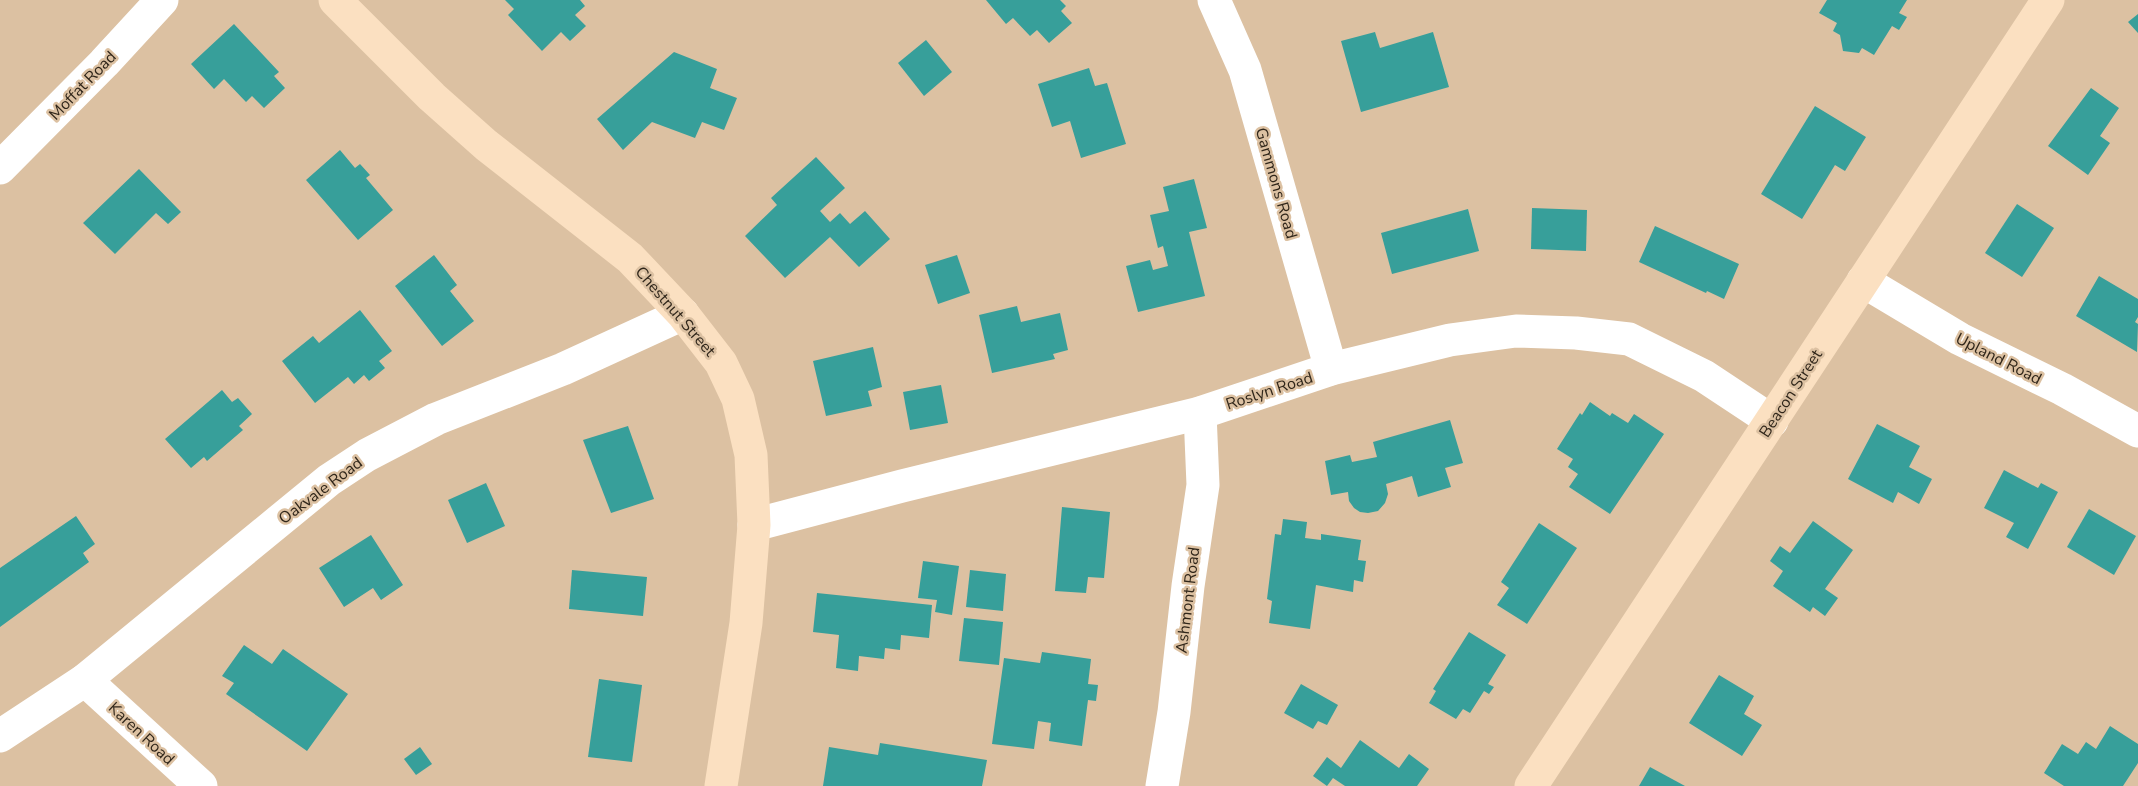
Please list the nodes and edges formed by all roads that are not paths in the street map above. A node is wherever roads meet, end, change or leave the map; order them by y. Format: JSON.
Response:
{"nodes":[{"id":1,"x":162,"y":0,"type":"edge"},
{"id":2,"x":335,"y":0,"type":"edge"},
{"id":3,"x":1214,"y":0,"type":"edge"},
{"id":4,"x":2048,"y":0,"type":"edge"},
{"id":5,"x":0,"y":168,"type":"edge"},
{"id":6,"x":1863,"y":280,"type":"junction"},
{"id":7,"x":683,"y":314,"type":"junction"},
{"id":8,"x":1331,"y":369,"type":"junction"},
{"id":9,"x":1200,"y":413,"type":"junction"},
{"id":10,"x":1772,"y":421,"type":"junction"},
{"id":11,"x":2138,"y":431,"type":"edge"},
{"id":12,"x":754,"y":525,"type":"junction"},
{"id":13,"x":85,"y":680,"type":"junction"},
{"id":14,"x":0,"y":736,"type":"edge"},
{"id":15,"x":201,"y":786,"type":"edge"},
{"id":16,"x":721,"y":786,"type":"edge"},
{"id":17,"x":1162,"y":786,"type":"edge"},
{"id":18,"x":1531,"y":786,"type":"edge"}],
"edges":[{"from":1,"to":5,"type":"street","name":"Moffat Road"},
{"from":2,"to":7,"type":"main road","name":"Chestnut Street"},
{"from":3,"to":8,"type":"street","name":"Gammons Road"},
{"from":4,"to":6,"type":"main road","name":"Beacon Street"},
{"from":6,"to":10,"type":"main road","name":"Beacon Street"},
{"from":6,"to":11,"type":"street","name":"Upland Road"},
{"from":7,"to":12,"type":"main road","name":"Chestnut Street"},
{"from":7,"to":13,"type":"street","name":"Oakvale Road"},
{"from":8,"to":9,"type":"street","name":"Roslyn Road"},
{"from":8,"to":10,"type":"street","name":"Roslyn Road"},
{"from":9,"to":12,"type":"street","name":"Roslyn Road"},
{"from":9,"to":17,"type":"street","name":"Ashmont Road"},
{"from":10,"to":18,"type":"main road","name":"Beacon Street"},
{"from":12,"to":16,"type":"main road","name":"Chestnut Street"},
{"from":13,"to":14,"type":"street","name":"Oakvale Road"},
{"from":13,"to":15,"type":"street","name":"Karen Road"}]}
